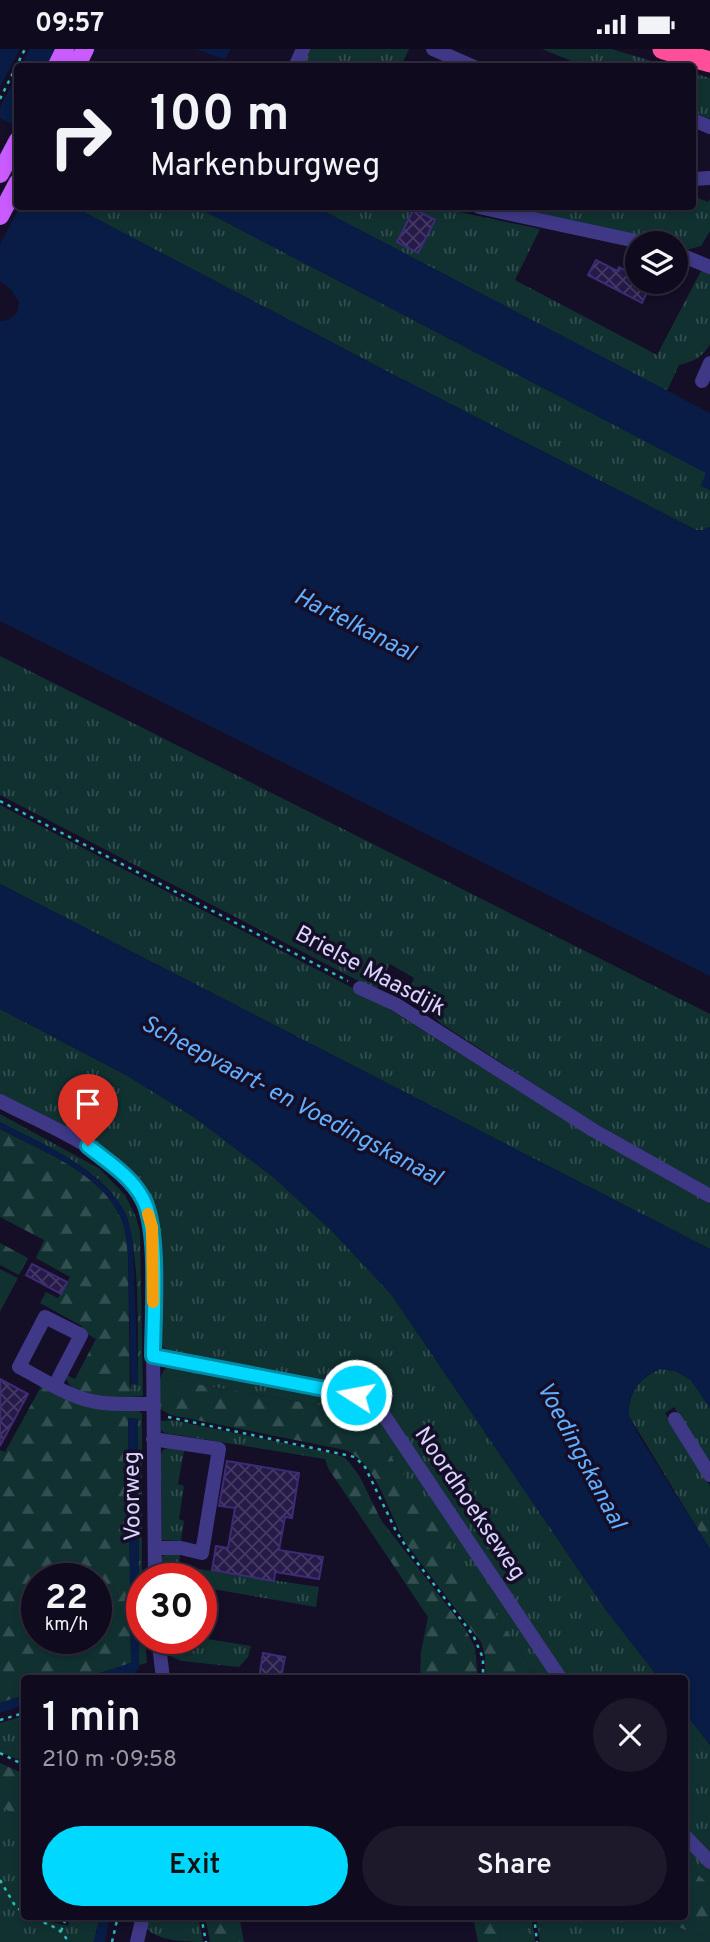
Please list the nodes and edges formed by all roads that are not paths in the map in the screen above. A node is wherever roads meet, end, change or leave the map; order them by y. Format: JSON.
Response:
{"nodes":[{"id":1,"x":433,"y":49,"type":"edge"},
{"id":2,"x":663,"y":49,"type":"edge"},
{"id":3,"x":710,"y":62,"type":"edge"},
{"id":4,"x":465,"y":63,"type":"edge"},
{"id":5,"x":14,"y":148,"type":"edge"},
{"id":6,"x":0,"y":174,"type":"edge"},
{"id":7,"x":14,"y":190,"type":"edge"},
{"id":8,"x":494,"y":210,"type":"edge"},
{"id":9,"x":0,"y":216,"type":"edge"},
{"id":10,"x":625,"y":239,"type":"edge"},
{"id":11,"x":688,"y":256,"type":"edge"},
{"id":12,"x":708,"y":261,"type":"edge"},
{"id":13,"x":710,"y":363,"type":"edge"},
{"id":14,"x":702,"y":381,"type":"dead end"},
{"id":15,"x":360,"y":988,"type":"road end"},
{"id":16,"x":0,"y":1101,"type":"edge"},
{"id":17,"x":710,"y":1196,"type":"edge"},
{"id":18,"x":153,"y":1356,"type":"junction"},
{"id":19,"x":55,"y":1385,"type":"junction"},
{"id":20,"x":152,"y":1409,"type":"junction"},
{"id":21,"x":675,"y":1419,"type":"dead end"},
{"id":22,"x":153,"y":1439,"type":"junction"},
{"id":23,"x":710,"y":1475,"type":"edge"},
{"id":24,"x":155,"y":1548,"type":"junction"},
{"id":25,"x":155,"y":1563,"type":"edge"},
{"id":26,"x":160,"y":1654,"type":"edge"},
{"id":27,"x":163,"y":1675,"type":"edge"},
{"id":28,"x":558,"y":1675,"type":"edge"},
{"id":29,"x":688,"y":1839,"type":"edge"},
{"id":30,"x":710,"y":1862,"type":"edge"},
{"id":31,"x":142,"y":1920,"type":"edge"},
{"id":32,"x":137,"y":1942,"type":"edge"}],
"edges":[{"from":1,"to":4,"type":"street"},
{"from":2,"to":3,"type":"highway"},
{"from":5,"to":6,"type":"main road"},
{"from":7,"to":9,"type":"main road"},
{"from":8,"to":10,"type":"street"},
{"from":11,"to":12,"type":"street"},
{"from":13,"to":14,"type":"street"},
{"from":15,"to":17,"type":"street","name":"Brielse Maasdijk"},
{"from":16,"to":18,"type":"street","name":"Voorweg"},
{"from":18,"to":20,"type":"street","name":"Voorweg"},
{"from":18,"to":28,"type":"street","name":"Noordhoekseweg"},
{"from":19,"to":19,"type":"street"},
{"from":19,"to":20,"type":"street"},
{"from":20,"to":22,"type":"street","name":"Voorweg"},
{"from":21,"to":23,"type":"street"},
{"from":22,"to":24,"type":"street","name":"Voorweg"},
{"from":22,"to":24,"type":"street"},
{"from":24,"to":25,"type":"street","name":"Voorweg"},
{"from":26,"to":27,"type":"street"},
{"from":29,"to":30,"type":"street"},
{"from":31,"to":32,"type":"street"}]}
